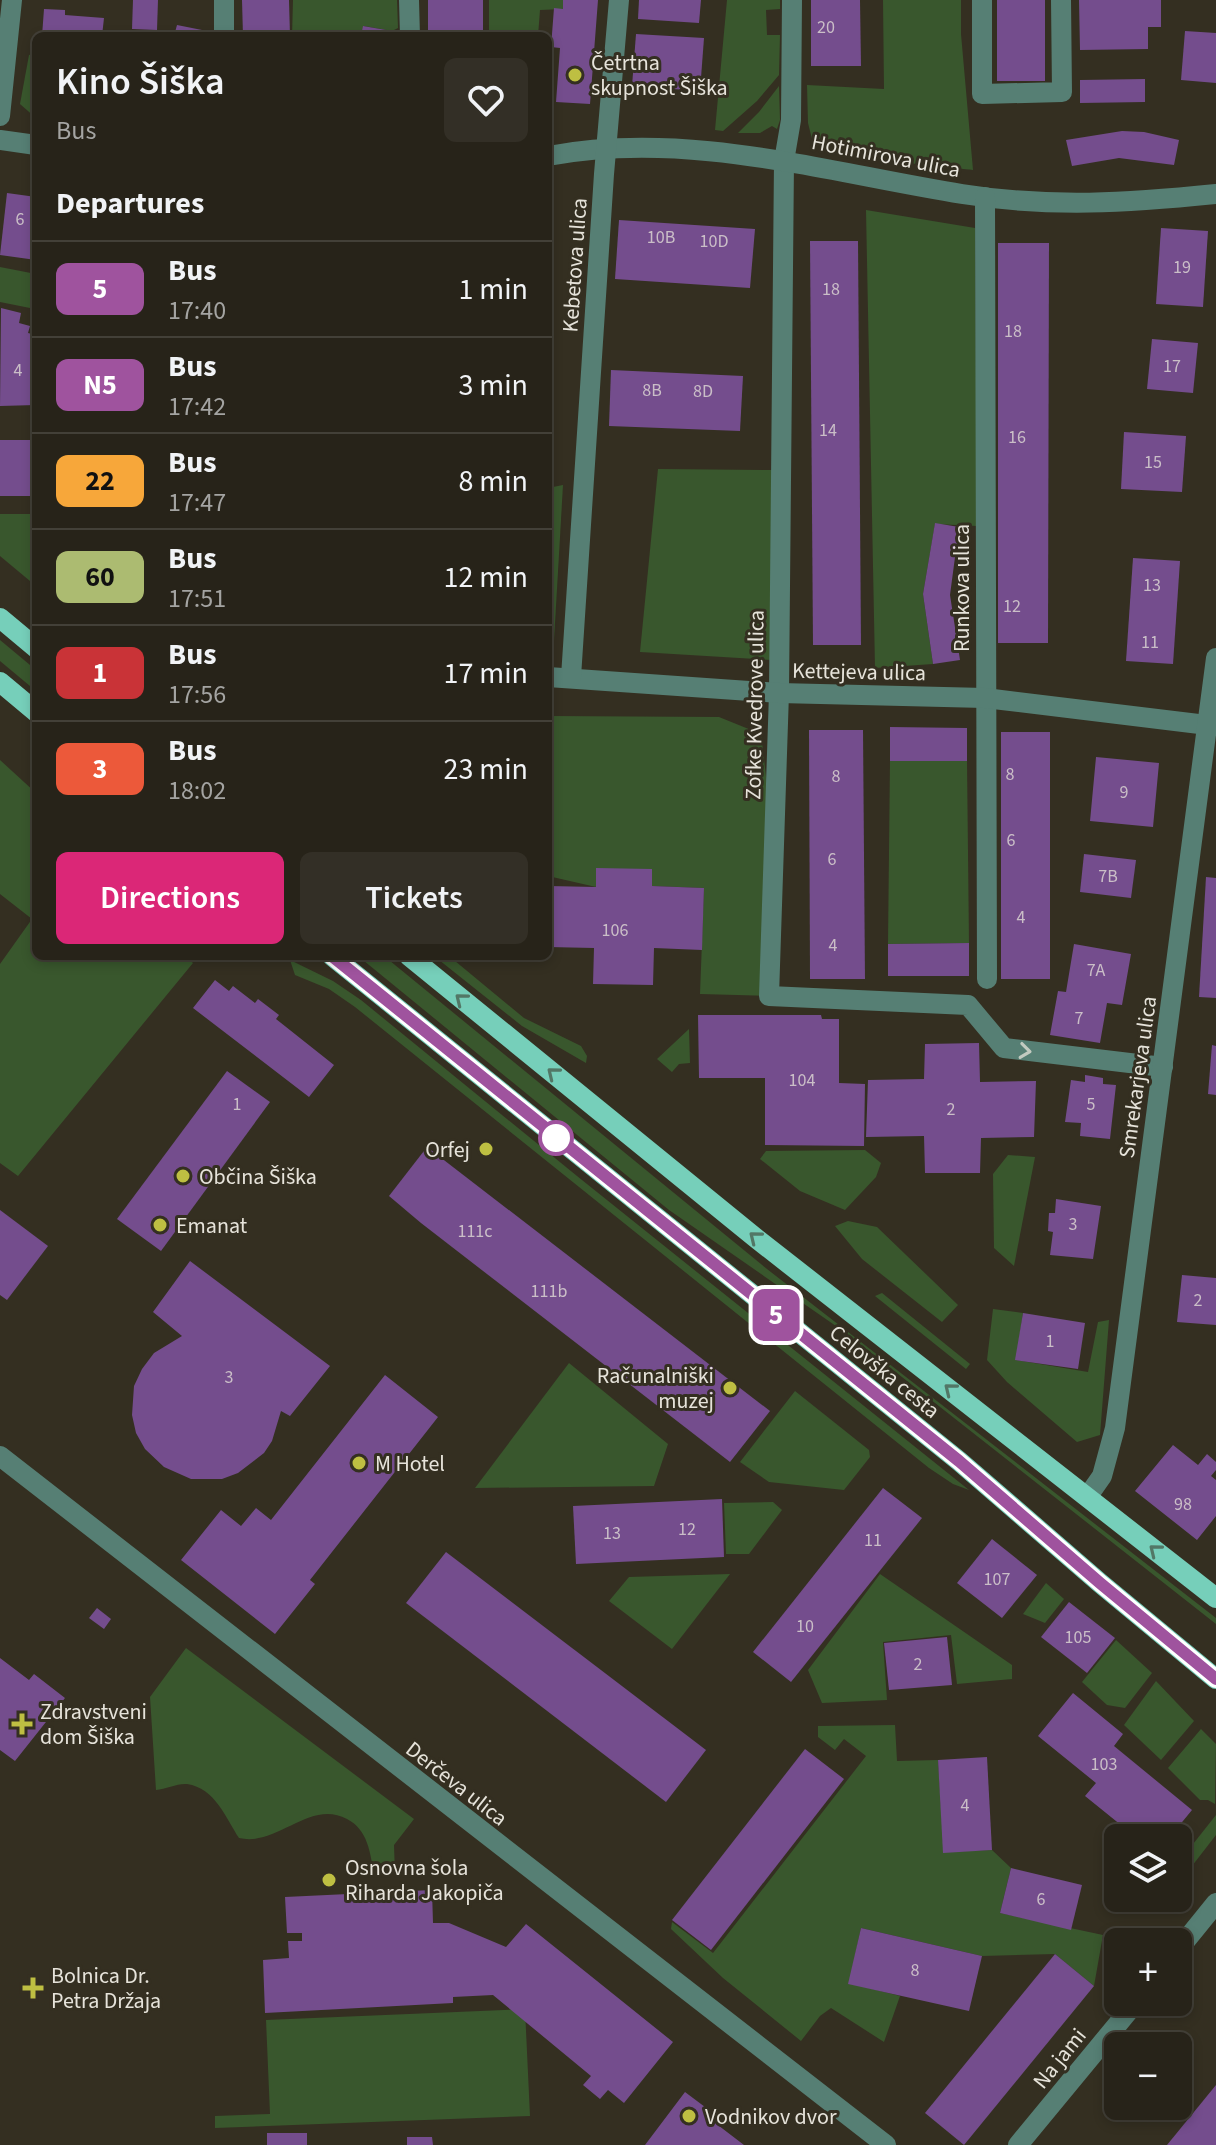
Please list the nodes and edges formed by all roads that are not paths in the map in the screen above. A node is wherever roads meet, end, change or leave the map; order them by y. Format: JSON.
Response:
{"nodes":[{"id":1,"x":12,"y":0,"type":"edge"},
{"id":2,"x":224,"y":0,"type":"edge"},
{"id":3,"x":409,"y":0,"type":"edge"},
{"id":4,"x":619,"y":0,"type":"edge"},
{"id":5,"x":792,"y":0,"type":"edge"},
{"id":6,"x":982,"y":0,"type":"edge"},
{"id":7,"x":1061,"y":0,"type":"edge"},
{"id":8,"x":224,"y":32,"type":"edge"},
{"id":9,"x":410,"y":32,"type":"edge"},
{"id":10,"x":0,"y":116,"type":"edge"},
{"id":11,"x":0,"y":140,"type":"edge"},
{"id":12,"x":32,"y":144,"type":"edge"},
{"id":13,"x":606,"y":149,"type":"junction"},
{"id":14,"x":552,"y":156,"type":"edge"},
{"id":15,"x":784,"y":161,"type":"junction"},
{"id":16,"x":1216,"y":194,"type":"edge"},
{"id":17,"x":985,"y":197,"type":"junction"},
{"id":18,"x":0,"y":618,"type":"edge"},
{"id":19,"x":32,"y":645,"type":"edge"},
{"id":20,"x":1216,"y":658,"type":"edge"},
{"id":21,"x":552,"y":677,"type":"edge"},
{"id":22,"x":571,"y":677,"type":"junction"},
{"id":23,"x":0,"y":682,"type":"edge"},
{"id":24,"x":779,"y":693,"type":"junction"},
{"id":25,"x":985,"y":698,"type":"junction"},
{"id":26,"x":32,"y":709,"type":"edge"},
{"id":27,"x":1212,"y":725,"type":"edge"},
{"id":28,"x":337,"y":960,"type":"edge"},
{"id":29,"x":414,"y":960,"type":"edge"},
{"id":30,"x":987,"y":979,"type":"dead end"},
{"id":31,"x":1163,"y":1067,"type":"junction"},
{"id":32,"x":0,"y":1456,"type":"edge"},
{"id":33,"x":1088,"y":1496,"type":"junction"},
{"id":34,"x":1216,"y":1598,"type":"edge"},
{"id":35,"x":1216,"y":1679,"type":"edge"},
{"id":36,"x":1216,"y":1903,"type":"edge"},
{"id":37,"x":1192,"y":1933,"type":"edge"},
{"id":38,"x":1124,"y":2016,"type":"edge"},
{"id":39,"x":886,"y":2145,"type":"edge"},
{"id":40,"x":1018,"y":2145,"type":"edge"}],
"edges":[{"from":1,"to":10,"type":"street"},
{"from":2,"to":8,"type":"street"},
{"from":3,"to":9,"type":"street"},
{"from":4,"to":13,"type":"street","name":"Kebetova ulica"},
{"from":5,"to":15,"type":"street","name":"Zofke Kvedrove ulica"},
{"from":6,"to":7,"type":"street"},
{"from":11,"to":12,"type":"street"},
{"from":13,"to":14,"type":"street","name":"Hotimirova ulica"},
{"from":13,"to":15,"type":"street","name":"Hotimirova ulica"},
{"from":13,"to":22,"type":"street","name":"Kebetova ulica"},
{"from":15,"to":17,"type":"street","name":"Hotimirova ulica"},
{"from":15,"to":24,"type":"street","name":"Zofke Kvedrove ulica"},
{"from":16,"to":17,"type":"street","name":"Hotimirova ulica"},
{"from":17,"to":25,"type":"street","name":"Runkova ulica"},
{"from":18,"to":19,"type":"main road"},
{"from":20,"to":27,"type":"street","name":"Smrekarjeva ulica"},
{"from":21,"to":22,"type":"street","name":"Kettejeva ulica"},
{"from":22,"to":24,"type":"street","name":"Kettejeva ulica"},
{"from":23,"to":26,"type":"main road"},
{"from":24,"to":25,"type":"street","name":"Kettejeva ulica"},
{"from":24,"to":31,"type":"street","name":"Zofke Kvedrove ulica","one_way":true},
{"from":25,"to":27,"type":"street","name":"Kettejeva ulica"},
{"from":25,"to":30,"type":"street","name":"Runkova ulica"},
{"from":27,"to":31,"type":"street","name":"Smrekarjeva ulica"},
{"from":28,"to":35,"type":"main road","name":"Celovška cesta"},
{"from":33,"to":29,"type":"main road","name":"Celovška cesta","one_way":true},
{"from":31,"to":33,"type":"street","name":"Smrekarjeva ulica"},
{"from":32,"to":39,"type":"street","name":"Derčeva ulica"},
{"from":34,"to":33,"type":"main road","name":"Celovška cesta","one_way":true},
{"from":36,"to":37,"type":"street"},
{"from":38,"to":40,"type":"street","name":"Na jami"}]}
